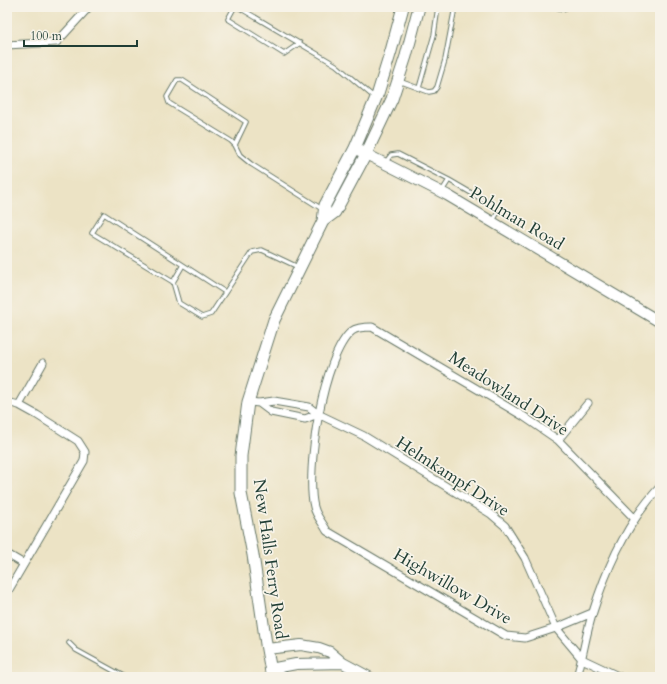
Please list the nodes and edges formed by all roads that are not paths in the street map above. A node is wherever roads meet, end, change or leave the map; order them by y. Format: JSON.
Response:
{"nodes":[{"id":1,"x":89,"y":7,"type":"edge"},
{"id":2,"x":403,"y":7,"type":"edge"},
{"id":3,"x":419,"y":7,"type":"edge"},
{"id":4,"x":438,"y":7,"type":"edge"},
{"id":5,"x":455,"y":7,"type":"edge"},
{"id":6,"x":556,"y":7,"type":"edge"},
{"id":7,"x":568,"y":7,"type":"edge"},
{"id":8,"x":300,"y":43,"type":"junction"},
{"id":9,"x":7,"y":45,"type":"edge"},
{"id":10,"x":398,"y":81,"type":"junction"},
{"id":11,"x":419,"y":88,"type":"junction"},
{"id":12,"x":375,"y":99,"type":"junction"},
{"id":13,"x":235,"y":145,"type":"junction"},
{"id":14,"x":355,"y":148,"type":"junction"},
{"id":15,"x":366,"y":154,"type":"junction"},
{"id":16,"x":384,"y":164,"type":"junction"},
{"id":17,"x":449,"y":180,"type":"junction"},
{"id":18,"x":441,"y":192,"type":"junction"},
{"id":19,"x":324,"y":216,"type":"junction"},
{"id":20,"x":492,"y":222,"type":"junction"},
{"id":21,"x":184,"y":265,"type":"junction"},
{"id":22,"x":301,"y":268,"type":"junction"},
{"id":23,"x":173,"y":282,"type":"junction"},
{"id":24,"x":225,"y":292,"type":"junction"},
{"id":25,"x":660,"y":322,"type":"edge"},
{"id":26,"x":43,"y":363,"type":"dead end"},
{"id":27,"x":7,"y":402,"type":"edge"},
{"id":28,"x":254,"y":403,"type":"junction"},
{"id":29,"x":588,"y":403,"type":"dead end"},
{"id":30,"x":19,"y":406,"type":"junction"},
{"id":31,"x":318,"y":414,"type":"junction"},
{"id":32,"x":558,"y":440,"type":"junction"},
{"id":33,"x":660,"y":487,"type":"edge"},
{"id":34,"x":634,"y":518,"type":"junction"},
{"id":35,"x":7,"y":554,"type":"edge"},
{"id":36,"x":24,"y":564,"type":"junction"},
{"id":37,"x":7,"y":593,"type":"edge"},
{"id":38,"x":592,"y":613,"type":"junction"},
{"id":39,"x":556,"y":628,"type":"junction"},
{"id":40,"x":69,"y":643,"type":"dead end"},
{"id":41,"x":267,"y":649,"type":"junction"},
{"id":42,"x":582,"y":659,"type":"junction"},
{"id":43,"x":344,"y":663,"type":"junction"},
{"id":44,"x":271,"y":673,"type":"edge"},
{"id":45,"x":352,"y":673,"type":"edge"},
{"id":46,"x":125,"y":677,"type":"edge"},
{"id":47,"x":369,"y":677,"type":"edge"},
{"id":48,"x":577,"y":677,"type":"edge"},
{"id":49,"x":620,"y":677,"type":"edge"}],
"edges":[{"from":1,"to":9,"type":"street"},
{"from":2,"to":12,"type":"main road","name":"New Halls Ferry Road"},
{"from":3,"to":10,"type":"main road","name":"New Halls Ferry Road"},
{"from":4,"to":11,"type":"lane"},
{"from":5,"to":11,"type":"lane"},
{"from":6,"to":7,"type":"lane"},
{"from":8,"to":8,"type":"lane"},
{"from":8,"to":12,"type":"lane"},
{"from":10,"to":11,"type":"lane"},
{"from":10,"to":15,"type":"main road","name":"New Halls Ferry Road"},
{"from":12,"to":14,"type":"main road","name":"New Halls Ferry Road"},
{"from":13,"to":13,"type":"lane"},
{"from":13,"to":19,"type":"lane"},
{"from":14,"to":15,"type":"street","name":"Pohlman Road"},
{"from":14,"to":19,"type":"main road","name":"New Halls Ferry Road"},
{"from":15,"to":16,"type":"street","name":"Pohlman Road"},
{"from":15,"to":19,"type":"main road","name":"New Halls Ferry Road"},
{"from":16,"to":17,"type":"lane"},
{"from":16,"to":18,"type":"street","name":"Pohlman Road"},
{"from":17,"to":18,"type":"lane"},
{"from":17,"to":20,"type":"lane"},
{"from":18,"to":20,"type":"street","name":"Pohlman Road"},
{"from":19,"to":22,"type":"main road","name":"New Halls Ferry Road"},
{"from":20,"to":25,"type":"street","name":"Pohlman Road"},
{"from":21,"to":23,"type":"lane"},
{"from":21,"to":23,"type":"lane"},
{"from":21,"to":24,"type":"lane"},
{"from":22,"to":24,"type":"lane"},
{"from":22,"to":28,"type":"main road","name":"New Halls Ferry Road"},
{"from":23,"to":24,"type":"lane"},
{"from":26,"to":30,"type":"street"},
{"from":27,"to":30,"type":"street"},
{"from":28,"to":31,"type":"street","name":"Helmkampf Drive"},
{"from":28,"to":31,"type":"street"},
{"from":28,"to":41,"type":"main road","name":"New Halls Ferry Road"},
{"from":29,"to":32,"type":"street"},
{"from":30,"to":36,"type":"street"},
{"from":31,"to":32,"type":"street","name":"Meadowland Drive"},
{"from":31,"to":39,"type":"street","name":"Helmkampf Drive"},
{"from":31,"to":39,"type":"street","name":"Highwillow Drive"},
{"from":32,"to":34,"type":"street","name":"Meadowland Drive"},
{"from":33,"to":34,"type":"street"},
{"from":34,"to":38,"type":"street"},
{"from":35,"to":36,"type":"street"},
{"from":36,"to":37,"type":"street"},
{"from":38,"to":39,"type":"street","name":"Highwillow Drive"},
{"from":38,"to":42,"type":"street"},
{"from":39,"to":42,"type":"street","name":"Helmkampf Drive"},
{"from":40,"to":46,"type":"lane"},
{"from":41,"to":43,"type":"street"},
{"from":41,"to":44,"type":"main road","name":"New Halls Ferry Road"},
{"from":42,"to":48,"type":"street"},
{"from":42,"to":49,"type":"street","name":"Helmkampf Drive"},
{"from":43,"to":44,"type":"street"},
{"from":43,"to":45,"type":"street"},
{"from":45,"to":47,"type":"street"}]}
